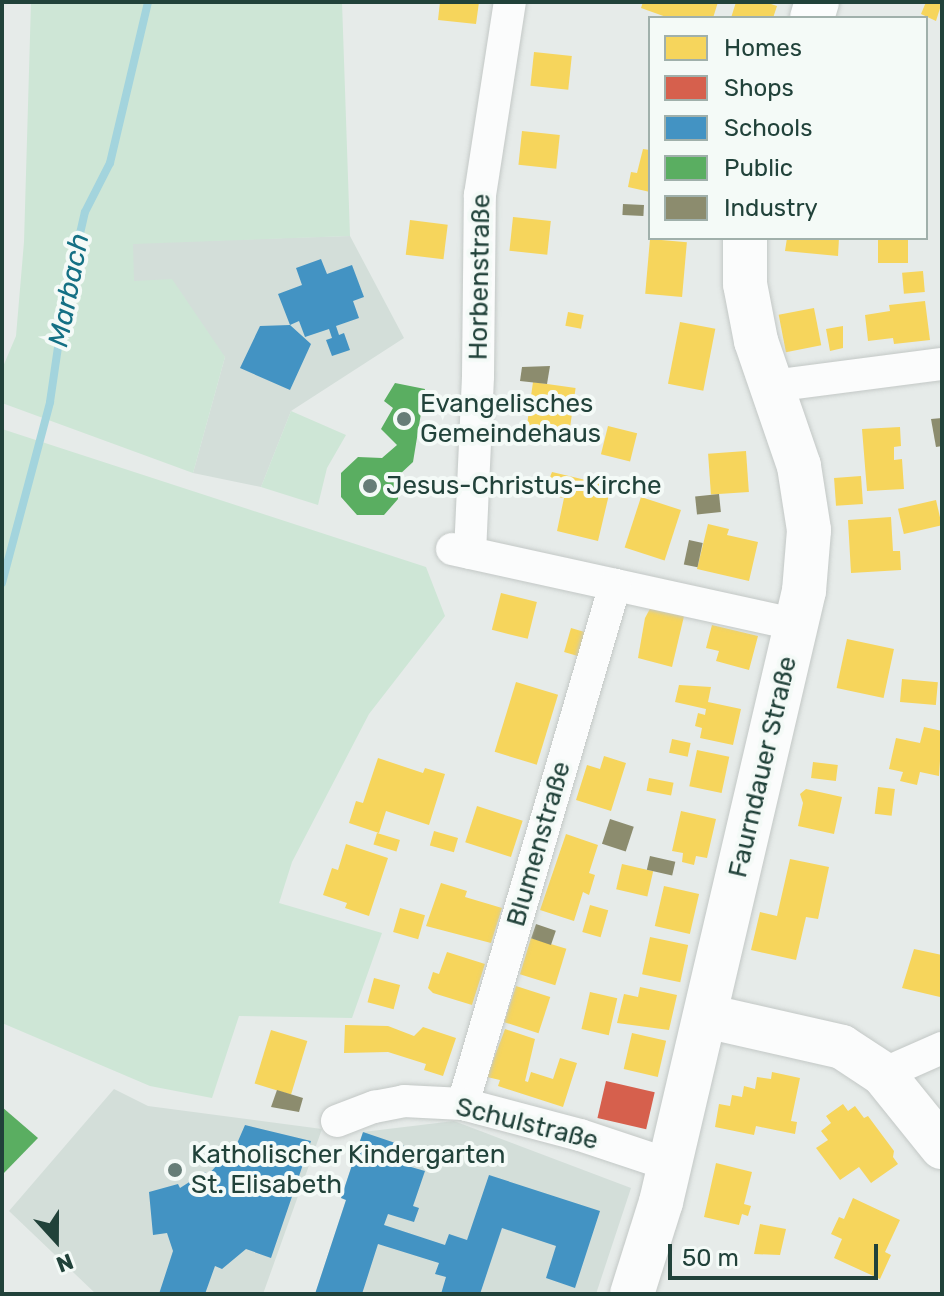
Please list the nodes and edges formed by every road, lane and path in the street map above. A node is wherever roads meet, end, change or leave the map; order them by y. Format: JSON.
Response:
{"nodes":[{"id":1,"x":510,"y":2,"type":"edge"},
{"id":2,"x":745,"y":240,"type":"edge"},
{"id":3,"x":942,"y":364,"type":"edge"},
{"id":4,"x":772,"y":386,"type":"junction"},
{"id":5,"x":615,"y":585,"type":"junction"},
{"id":6,"x":797,"y":625,"type":"junction"},
{"id":7,"x":706,"y":1016,"type":"junction"},
{"id":8,"x":942,"y":1048,"type":"edge"},
{"id":9,"x":883,"y":1074,"type":"junction"},
{"id":10,"x":463,"y":1104,"type":"junction"},
{"id":11,"x":337,"y":1121,"type":"dead end"},
{"id":12,"x":942,"y":1147,"type":"edge"},
{"id":13,"x":670,"y":1165,"type":"junction"},
{"id":14,"x":632,"y":1294,"type":"edge"}],
"edges":[{"from":1,"to":5,"type":"street","name":"Horbenstraße"},
{"from":2,"to":4,"type":"street","name":"Faurndauer Straße"},
{"from":3,"to":4,"type":"street"},
{"from":4,"to":6,"type":"street","name":"Faurndauer Straße"},
{"from":5,"to":6,"type":"street","name":"Horbenstraße"},
{"from":5,"to":10,"type":"street","name":"Blumenstraße"},
{"from":6,"to":7,"type":"street","name":"Faurndauer Straße"},
{"from":7,"to":9,"type":"street"},
{"from":7,"to":13,"type":"street","name":"Faurndauer Straße"},
{"from":8,"to":9,"type":"street"},
{"from":9,"to":12,"type":"street"},
{"from":10,"to":11,"type":"street","name":"Schulstraße"},
{"from":10,"to":13,"type":"street","name":"Schulstraße"},
{"from":13,"to":14,"type":"street","name":"Faurndauer Straße"}]}
